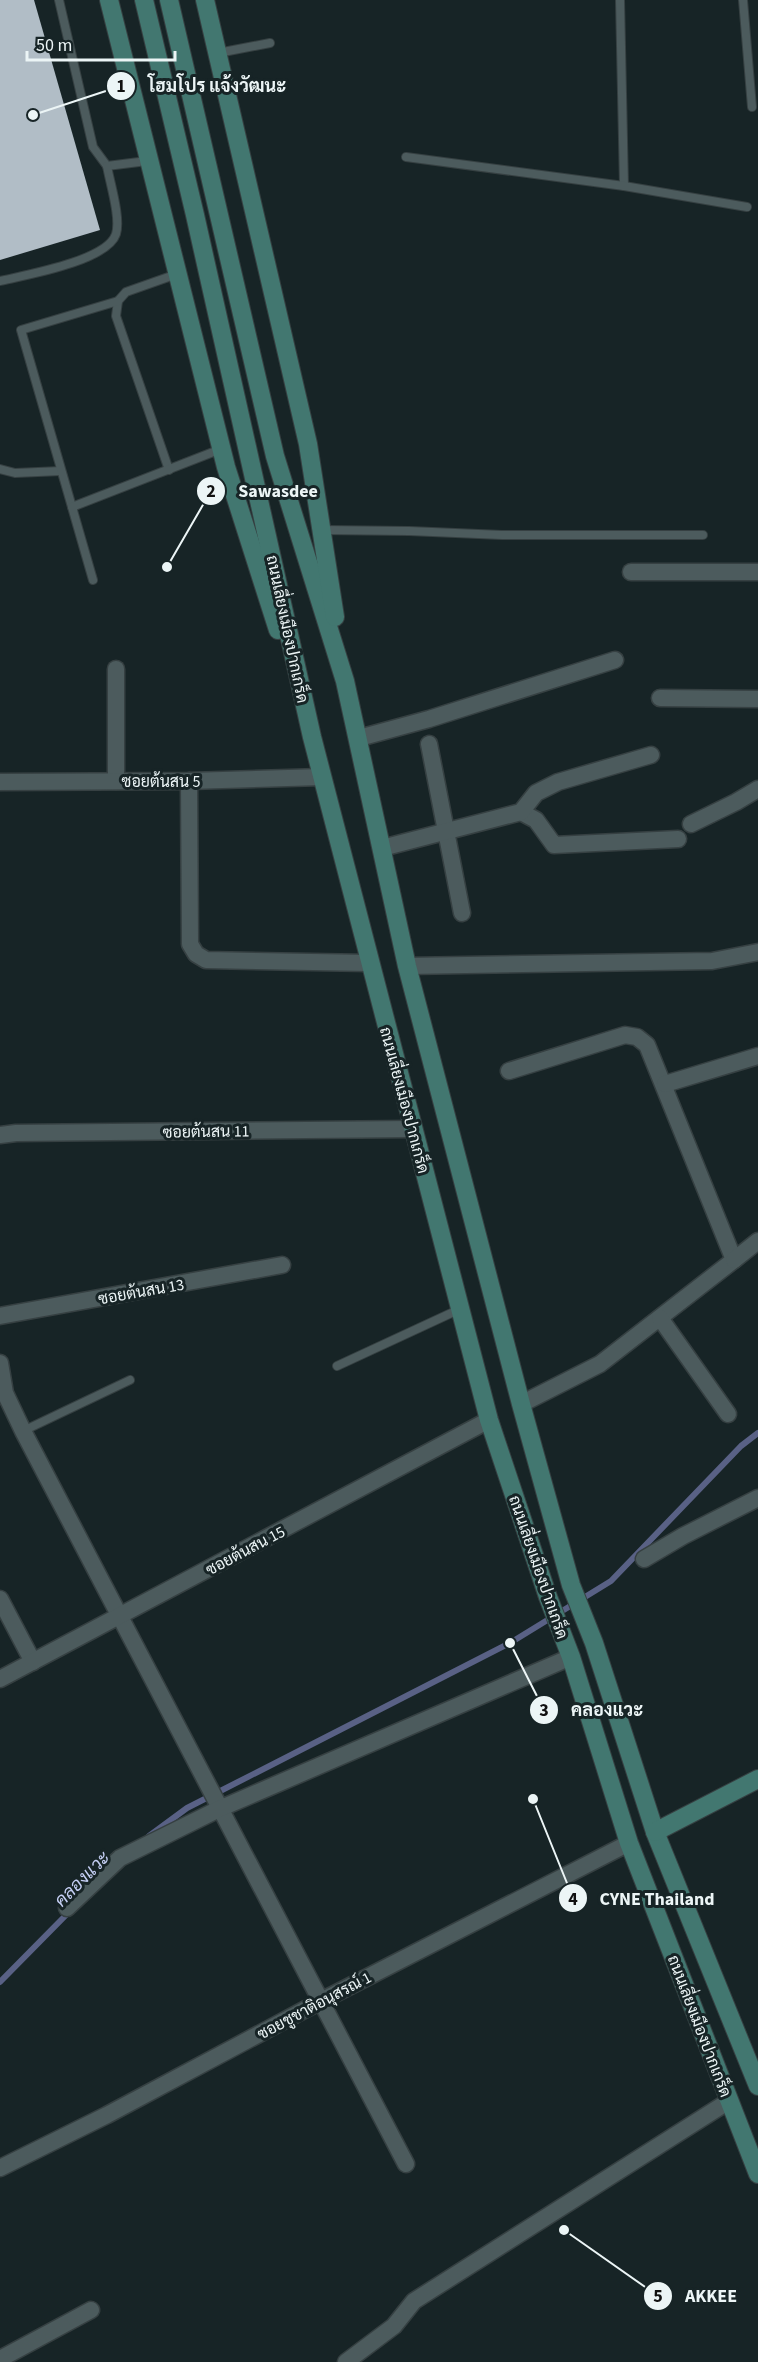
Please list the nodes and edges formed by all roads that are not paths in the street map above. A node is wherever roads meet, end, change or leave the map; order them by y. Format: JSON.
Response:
{"nodes":[{"id":1,"x":59,"y":0,"type":"edge"},
{"id":2,"x":109,"y":0,"type":"edge"},
{"id":3,"x":144,"y":0,"type":"edge"},
{"id":4,"x":169,"y":0,"type":"edge"},
{"id":5,"x":205,"y":0,"type":"edge"},
{"id":6,"x":620,"y":0,"type":"edge"},
{"id":7,"x":743,"y":0,"type":"edge"},
{"id":8,"x":270,"y":43,"type":"dead end"},
{"id":9,"x":218,"y":53,"type":"junction"},
{"id":10,"x":752,"y":107,"type":"dead end"},
{"id":11,"x":406,"y":157,"type":"dead end"},
{"id":12,"x":149,"y":158,"type":"junction"},
{"id":13,"x":107,"y":166,"type":"junction"},
{"id":14,"x":624,"y":186,"type":"junction"},
{"id":15,"x":747,"y":207,"type":"dead end"},
{"id":16,"x":178,"y":274,"type":"junction"},
{"id":17,"x":0,"y":281,"type":"edge"},
{"id":18,"x":118,"y":301,"type":"junction"},
{"id":19,"x":221,"y":449,"type":"junction"},
{"id":20,"x":0,"y":469,"type":"edge"},
{"id":21,"x":169,"y":470,"type":"junction"},
{"id":22,"x":61,"y":471,"type":"junction"},
{"id":23,"x":72,"y":507,"type":"junction"},
{"id":24,"x":321,"y":530,"type":"junction"},
{"id":25,"x":703,"y":535,"type":"dead end"},
{"id":26,"x":631,"y":572,"type":"dead end"},
{"id":27,"x":758,"y":572,"type":"edge"},
{"id":28,"x":93,"y":580,"type":"dead end"},
{"id":29,"x":615,"y":660,"type":"dead end"},
{"id":30,"x":116,"y":669,"type":"dead end"},
{"id":31,"x":345,"y":681,"type":"junction"},
{"id":32,"x":660,"y":698,"type":"dead end"},
{"id":33,"x":758,"y":699,"type":"edge"},
{"id":34,"x":312,"y":737,"type":"junction"},
{"id":35,"x":359,"y":738,"type":"junction"},
{"id":36,"x":429,"y":744,"type":"dead end"},
{"id":37,"x":651,"y":755,"type":"dead end"},
{"id":38,"x":322,"y":777,"type":"junction"},
{"id":39,"x":189,"y":781,"type":"junction"},
{"id":40,"x":0,"y":782,"type":"edge"},
{"id":41,"x":116,"y":782,"type":"junction"},
{"id":42,"x":758,"y":789,"type":"edge"},
{"id":43,"x":520,"y":812,"type":"junction"},
{"id":44,"x":691,"y":824,"type":"dead end"},
{"id":45,"x":446,"y":831,"type":"junction"},
{"id":46,"x":678,"y":839,"type":"dead end"},
{"id":47,"x":382,"y":848,"type":"junction"},
{"id":48,"x":462,"y":913,"type":"dead end"},
{"id":49,"x":758,"y":952,"type":"edge"},
{"id":50,"x":370,"y":963,"type":"junction"},
{"id":51,"x":407,"y":966,"type":"junction"},
{"id":52,"x":758,"y":1056,"type":"edge"},
{"id":53,"x":509,"y":1071,"type":"dead end"},
{"id":54,"x":665,"y":1084,"type":"junction"},
{"id":55,"x":412,"y":1129,"type":"junction"},
{"id":56,"x":0,"y":1135,"type":"edge"},
{"id":57,"x":758,"y":1241,"type":"edge"},
{"id":58,"x":734,"y":1260,"type":"junction"},
{"id":59,"x":282,"y":1265,"type":"dead end"},
{"id":60,"x":460,"y":1309,"type":"junction"},
{"id":61,"x":0,"y":1316,"type":"edge"},
{"id":62,"x":660,"y":1318,"type":"junction"},
{"id":63,"x":0,"y":1363,"type":"edge"},
{"id":64,"x":337,"y":1366,"type":"dead end"},
{"id":65,"x":130,"y":1380,"type":"dead end"},
{"id":66,"x":521,"y":1404,"type":"junction"},
{"id":67,"x":728,"y":1414,"type":"dead end"},
{"id":68,"x":489,"y":1420,"type":"junction"},
{"id":69,"x":23,"y":1431,"type":"junction"},
{"id":70,"x":758,"y":1498,"type":"edge"},
{"id":71,"x":644,"y":1559,"type":"dead end"},
{"id":72,"x":0,"y":1599,"type":"edge"},
{"id":73,"x":121,"y":1617,"type":"junction"},
{"id":74,"x":570,"y":1654,"type":"junction"},
{"id":75,"x":33,"y":1662,"type":"junction"},
{"id":76,"x":0,"y":1679,"type":"edge"},
{"id":77,"x":758,"y":1779,"type":"edge"},
{"id":78,"x":218,"y":1806,"type":"junction"},
{"id":79,"x":656,"y":1832,"type":"junction"},
{"id":80,"x":629,"y":1843,"type":"junction"},
{"id":81,"x":66,"y":1908,"type":"dead end"},
{"id":82,"x":320,"y":2002,"type":"junction"},
{"id":83,"x":758,"y":2086,"type":"edge"},
{"id":84,"x":729,"y":2101,"type":"junction"},
{"id":85,"x":406,"y":2164,"type":"dead end"},
{"id":86,"x":0,"y":2168,"type":"edge"},
{"id":87,"x":758,"y":2174,"type":"edge"},
{"id":88,"x":91,"y":2310,"type":"dead end"},
{"id":89,"x":0,"y":2359,"type":"edge"},
{"id":90,"x":346,"y":2362,"type":"edge"}],
"edges":[{"from":1,"to":13,"type":"lane"},
{"from":2,"to":12,"type":"main road"},
{"from":3,"to":34,"type":"main road","name":"ถนนเลี่ยงเมืองปากเกร็ด"},
{"from":4,"to":31,"type":"main road","name":"ถนนเลี่ยงเมืองปากเกร็ด"},
{"from":5,"to":9,"type":"main road"},
{"from":6,"to":14,"type":"lane"},
{"from":7,"to":10,"type":"lane"},
{"from":8,"to":9,"type":"lane"},
{"from":9,"to":24,"type":"main road"},
{"from":11,"to":14,"type":"lane"},
{"from":12,"to":13,"type":"lane"},
{"from":12,"to":16,"type":"main road"},
{"from":13,"to":17,"type":"lane"},
{"from":14,"to":15,"type":"lane"},
{"from":16,"to":18,"type":"lane"},
{"from":16,"to":19,"type":"main road"},
{"from":18,"to":21,"type":"lane"},
{"from":18,"to":22,"type":"lane"},
{"from":19,"to":21,"type":"lane"},
{"from":19,"to":34,"type":"main road"},
{"from":20,"to":22,"type":"lane"},
{"from":21,"to":23,"type":"lane"},
{"from":22,"to":23,"type":"lane"},
{"from":23,"to":28,"type":"lane"},
{"from":24,"to":25,"type":"lane"},
{"from":24,"to":31,"type":"main road"},
{"from":26,"to":27,"type":"street"},
{"from":29,"to":35,"type":"street"},
{"from":30,"to":41,"type":"street"},
{"from":31,"to":35,"type":"main road","name":"ถนนเลี่ยงเมืองปากเกร็ด"},
{"from":32,"to":33,"type":"street"},
{"from":34,"to":38,"type":"main road","name":"ถนนเลี่ยงเมืองปากเกร็ด"},
{"from":35,"to":47,"type":"main road","name":"ถนนเลี่ยงเมืองปากเกร็ด"},
{"from":36,"to":45,"type":"street"},
{"from":37,"to":43,"type":"street"},
{"from":38,"to":39,"type":"street","name":"ซอยต้นสน 5"},
{"from":38,"to":50,"type":"main road","name":"ถนนเลี่ยงเมืองปากเกร็ด"},
{"from":39,"to":41,"type":"street","name":"ซอยต้นสน 5"},
{"from":39,"to":50,"type":"street"},
{"from":40,"to":41,"type":"street","name":"ซอยต้นสน 5"},
{"from":42,"to":44,"type":"street"},
{"from":43,"to":45,"type":"street"},
{"from":43,"to":46,"type":"street"},
{"from":45,"to":47,"type":"street"},
{"from":45,"to":48,"type":"street"},
{"from":47,"to":51,"type":"main road","name":"ถนนเลี่ยงเมืองปากเกร็ด"},
{"from":49,"to":51,"type":"street"},
{"from":50,"to":55,"type":"main road","name":"ถนนเลี่ยงเมืองปากเกร็ด"},
{"from":51,"to":66,"type":"main road","name":"ถนนเลี่ยงเมืองปากเกร็ด"},
{"from":52,"to":54,"type":"street"},
{"from":53,"to":54,"type":"street"},
{"from":54,"to":58,"type":"street"},
{"from":55,"to":56,"type":"street","name":"ซอยต้นสน 11"},
{"from":55,"to":60,"type":"main road","name":"ถนนเลี่ยงเมืองปากเกร็ด"},
{"from":57,"to":58,"type":"street"},
{"from":58,"to":62,"type":"street"},
{"from":59,"to":61,"type":"street","name":"ซอยต้นสน 13"},
{"from":60,"to":64,"type":"lane"},
{"from":60,"to":68,"type":"main road","name":"ถนนเลี่ยงเมืองปากเกร็ด"},
{"from":62,"to":66,"type":"street"},
{"from":62,"to":67,"type":"street"},
{"from":63,"to":69,"type":"street"},
{"from":65,"to":69,"type":"lane"},
{"from":66,"to":79,"type":"main road","name":"ถนนเลี่ยงเมืองปากเกร็ด"},
{"from":68,"to":73,"type":"street","name":"ซอยต้นสน 15"},
{"from":68,"to":74,"type":"main road","name":"ถนนเลี่ยงเมืองปากเกร็ด"},
{"from":69,"to":73,"type":"street"},
{"from":70,"to":71,"type":"street"},
{"from":72,"to":75,"type":"street"},
{"from":73,"to":75,"type":"street","name":"ซอยต้นสน 15"},
{"from":73,"to":78,"type":"street"},
{"from":74,"to":78,"type":"street"},
{"from":74,"to":80,"type":"main road","name":"ถนนเลี่ยงเมืองปากเกร็ด"},
{"from":75,"to":76,"type":"street","name":"ซอยต้นสน 15"},
{"from":77,"to":79,"type":"main road"},
{"from":78,"to":81,"type":"street"},
{"from":78,"to":82,"type":"street"},
{"from":79,"to":83,"type":"main road","name":"ถนนเลี่ยงเมืองปากเกร็ด"},
{"from":80,"to":82,"type":"street","name":"ซอยชูชาติอนุสรณ์ 1"},
{"from":80,"to":84,"type":"main road","name":"ถนนเลี่ยงเมืองปากเกร็ด"},
{"from":82,"to":85,"type":"street"},
{"from":82,"to":86,"type":"street","name":"ซอยชูชาติอนุสรณ์ 1"},
{"from":84,"to":87,"type":"main road","name":"ถนนเลี่ยงเมืองปากเกร็ด"},
{"from":84,"to":90,"type":"street"},
{"from":88,"to":89,"type":"street"}]}
